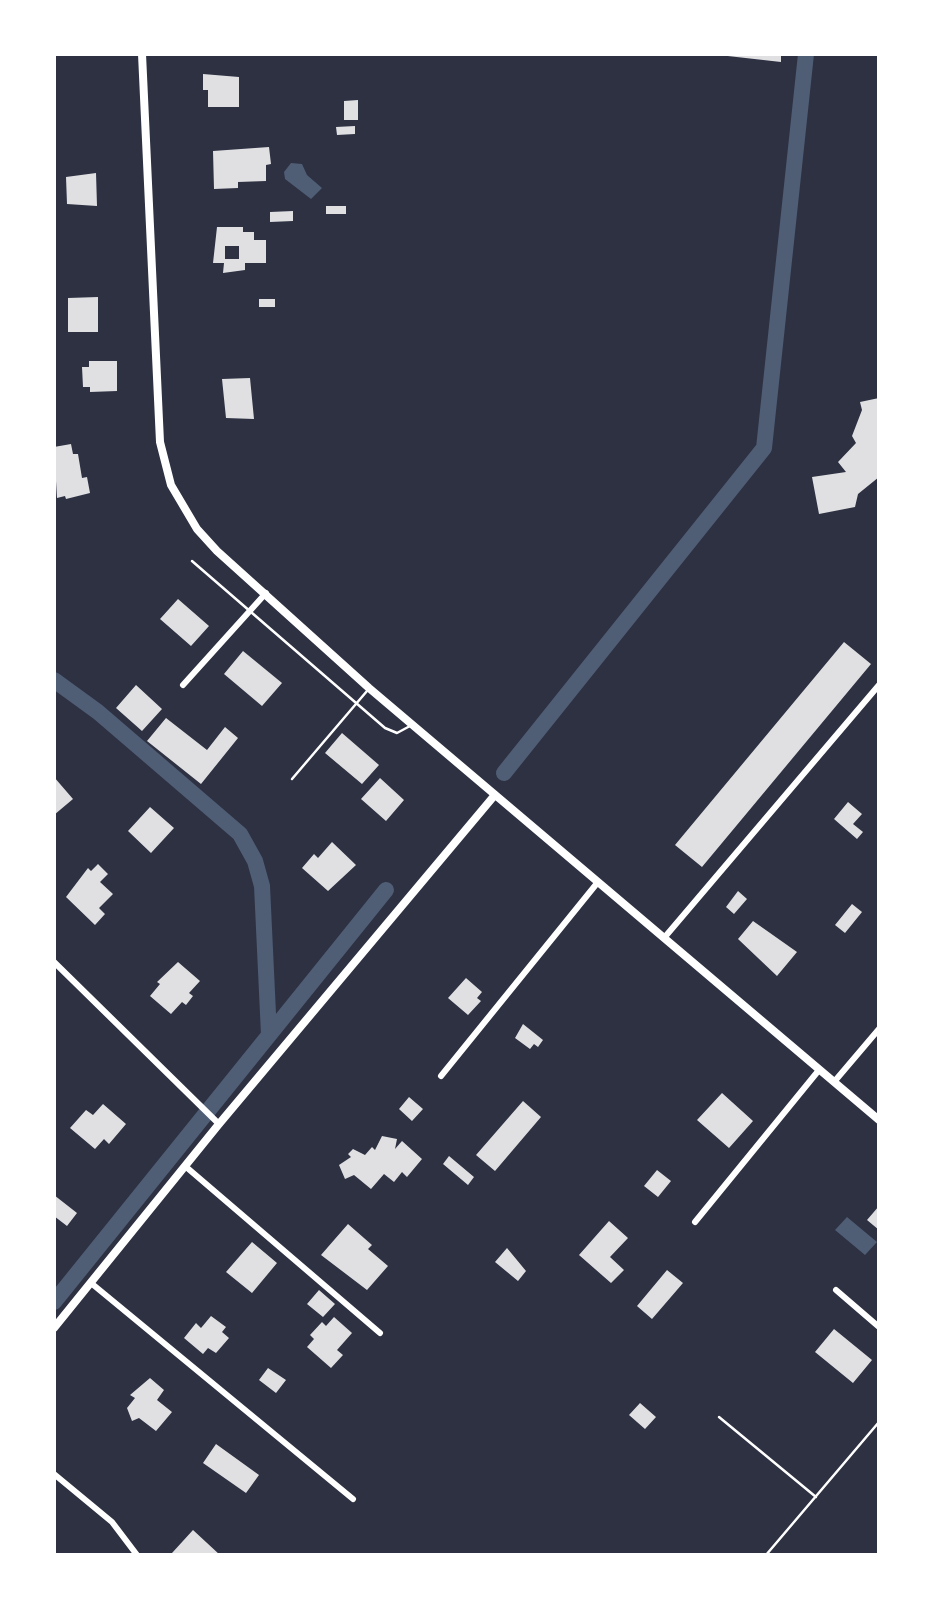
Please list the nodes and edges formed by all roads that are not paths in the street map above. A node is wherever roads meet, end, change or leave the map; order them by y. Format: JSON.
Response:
{"nodes":[{"id":1,"x":142,"y":54,"type":"edge"},
{"id":2,"x":191,"y":561,"type":"dead end"},
{"id":3,"x":266,"y":593,"type":"junction"},
{"id":4,"x":249,"y":611,"type":"junction"},
{"id":5,"x":183,"y":685,"type":"dead end"},
{"id":6,"x":879,"y":685,"type":"edge"},
{"id":7,"x":369,"y":688,"type":"junction"},
{"id":8,"x":356,"y":704,"type":"junction"},
{"id":9,"x":412,"y":724,"type":"junction"},
{"id":10,"x":292,"y":779,"type":"dead end"},
{"id":11,"x":494,"y":796,"type":"junction"},
{"id":12,"x":598,"y":882,"type":"junction"},
{"id":13,"x":664,"y":939,"type":"junction"},
{"id":14,"x":54,"y":962,"type":"edge"},
{"id":15,"x":879,"y":1029,"type":"edge"},
{"id":16,"x":819,"y":1070,"type":"junction"},
{"id":17,"x":441,"y":1076,"type":"dead end"},
{"id":18,"x":834,"y":1082,"type":"junction"},
{"id":19,"x":879,"y":1121,"type":"edge"},
{"id":20,"x":219,"y":1125,"type":"junction"},
{"id":21,"x":185,"y":1166,"type":"junction"},
{"id":22,"x":695,"y":1222,"type":"dead end"},
{"id":23,"x":91,"y":1283,"type":"junction"},
{"id":24,"x":836,"y":1290,"type":"dead end"},
{"id":25,"x":879,"y":1327,"type":"edge"},
{"id":26,"x":54,"y":1328,"type":"edge"},
{"id":27,"x":380,"y":1333,"type":"dead end"},
{"id":28,"x":54,"y":1474,"type":"edge"},
{"id":29,"x":353,"y":1499,"type":"dead end"},
{"id":30,"x":137,"y":1555,"type":"edge"}],
"edges":[{"from":1,"to":3,"type":"street"},
{"from":2,"to":4,"type":"lane"},
{"from":3,"to":4,"type":"street"},
{"from":3,"to":7,"type":"street"},
{"from":4,"to":5,"type":"street"},
{"from":4,"to":8,"type":"lane"},
{"from":6,"to":13,"type":"street"},
{"from":7,"to":8,"type":"lane"},
{"from":7,"to":9,"type":"street"},
{"from":8,"to":9,"type":"lane"},
{"from":8,"to":10,"type":"lane"},
{"from":9,"to":11,"type":"street"},
{"from":11,"to":12,"type":"street"},
{"from":11,"to":20,"type":"street"},
{"from":12,"to":13,"type":"street"},
{"from":12,"to":17,"type":"street"},
{"from":13,"to":16,"type":"street"},
{"from":14,"to":20,"type":"street"},
{"from":15,"to":18,"type":"street"},
{"from":16,"to":18,"type":"street"},
{"from":16,"to":22,"type":"street"},
{"from":18,"to":19,"type":"street"},
{"from":20,"to":21,"type":"street"},
{"from":21,"to":23,"type":"street"},
{"from":21,"to":27,"type":"street"},
{"from":23,"to":26,"type":"street"},
{"from":23,"to":29,"type":"street"},
{"from":24,"to":25,"type":"street"},
{"from":28,"to":30,"type":"street"}]}
